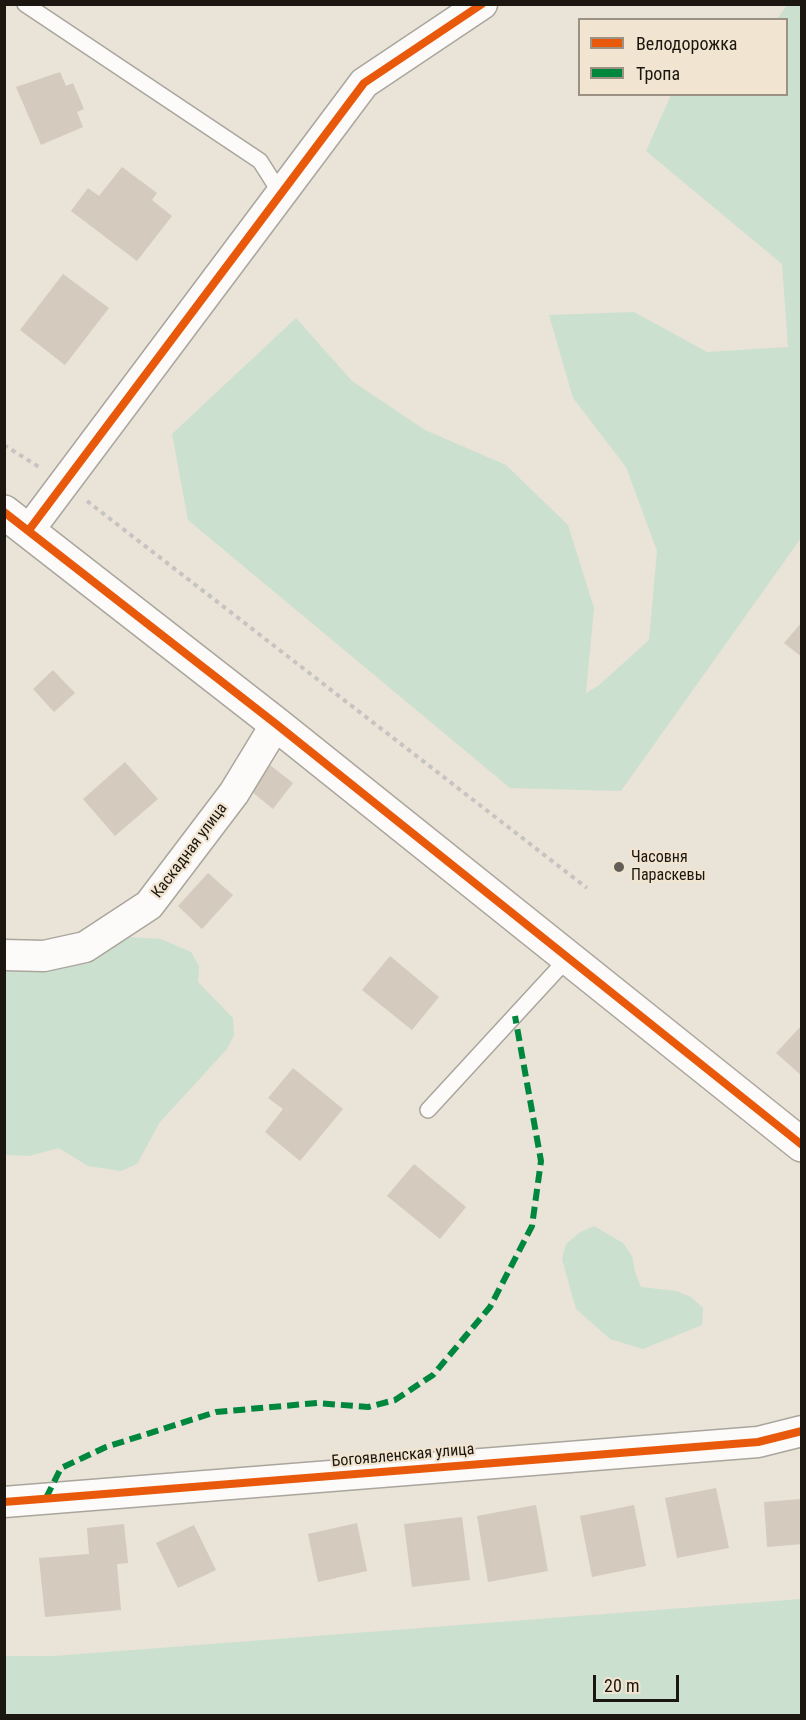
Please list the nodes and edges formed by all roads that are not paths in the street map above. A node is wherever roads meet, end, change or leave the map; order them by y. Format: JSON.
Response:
{"nodes":[{"id":1,"x":25,"y":4,"type":"edge"},
{"id":2,"x":482,"y":4,"type":"edge"},
{"id":3,"x":281,"y":194,"type":"junction"},
{"id":4,"x":17,"y":521,"type":"edge"},
{"id":5,"x":276,"y":724,"type":"junction"},
{"id":6,"x":4,"y":955,"type":"edge"},
{"id":7,"x":568,"y":958,"type":"junction"},
{"id":8,"x":428,"y":1110,"type":"dead end"},
{"id":9,"x":801,"y":1145,"type":"edge"},
{"id":10,"x":801,"y":1431,"type":"edge"},
{"id":11,"x":4,"y":1502,"type":"edge"}],
"edges":[{"from":1,"to":3,"type":"lane"},
{"from":2,"to":3,"type":"street"},
{"from":3,"to":4,"type":"street"},
{"from":4,"to":5,"type":"street"},
{"from":5,"to":6,"type":"street","name":"Каскадная улица"},
{"from":5,"to":7,"type":"street"},
{"from":7,"to":8,"type":"lane"},
{"from":7,"to":9,"type":"street"},
{"from":10,"to":11,"type":"street","name":"Богоявленская улица"}]}
